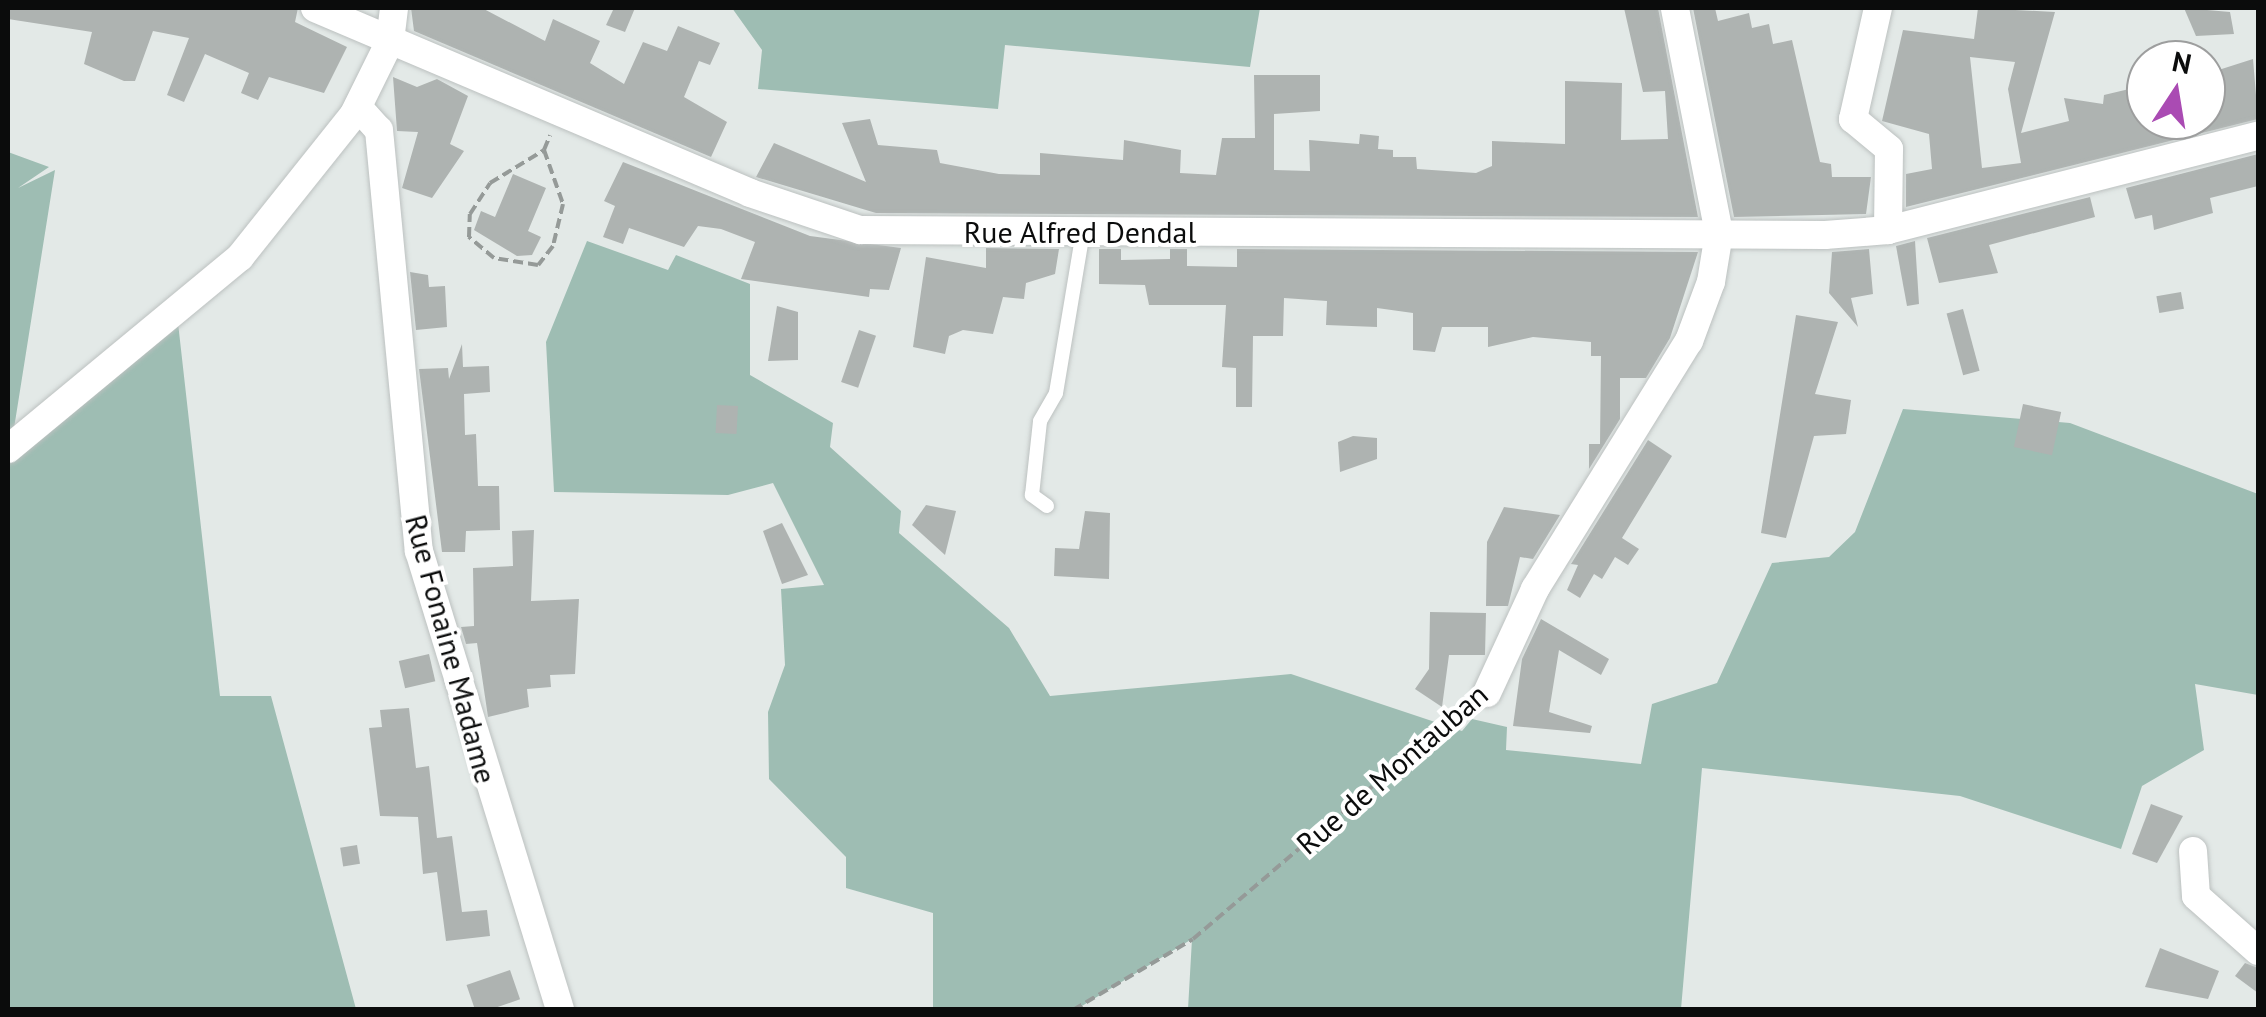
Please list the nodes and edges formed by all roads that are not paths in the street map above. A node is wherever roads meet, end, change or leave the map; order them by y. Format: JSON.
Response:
{"nodes":[{"id":1,"x":315,"y":8,"type":"edge"},
{"id":2,"x":394,"y":8,"type":"edge"},
{"id":3,"x":1675,"y":8,"type":"edge"},
{"id":4,"x":1878,"y":8,"type":"edge"},
{"id":5,"x":390,"y":41,"type":"junction"},
{"id":6,"x":358,"y":107,"type":"junction"},
{"id":7,"x":2258,"y":136,"type":"edge"},
{"id":8,"x":1888,"y":230,"type":"junction"},
{"id":9,"x":1083,"y":232,"type":"junction"},
{"id":10,"x":1718,"y":233,"type":"junction"},
{"id":11,"x":8,"y":449,"type":"edge"},
{"id":12,"x":1047,"y":506,"type":"dead end"},
{"id":13,"x":1487,"y":693,"type":"road end"},
{"id":14,"x":2193,"y":851,"type":"dead end"},
{"id":15,"x":2258,"y":950,"type":"edge"},
{"id":16,"x":560,"y":1010,"type":"edge"}],
"edges":[{"from":1,"to":5,"type":"street","name":"Rue Alfred Dendal"},
{"from":2,"to":5,"type":"street"},
{"from":3,"to":10,"type":"street"},
{"from":4,"to":8,"type":"street"},
{"from":5,"to":6,"type":"street"},
{"from":5,"to":9,"type":"street","name":"Rue Alfred Dendal"},
{"from":6,"to":11,"type":"street"},
{"from":6,"to":16,"type":"street","name":"Rue Fonaine Madame"},
{"from":7,"to":8,"type":"street","name":"Rue Alfred Dendal"},
{"from":8,"to":10,"type":"street","name":"Rue Alfred Dendal"},
{"from":9,"to":10,"type":"street","name":"Rue Alfred Dendal"},
{"from":9,"to":12,"type":"lane"},
{"from":10,"to":13,"type":"street","name":"Rue de Montauban"},
{"from":14,"to":15,"type":"street"}]}
